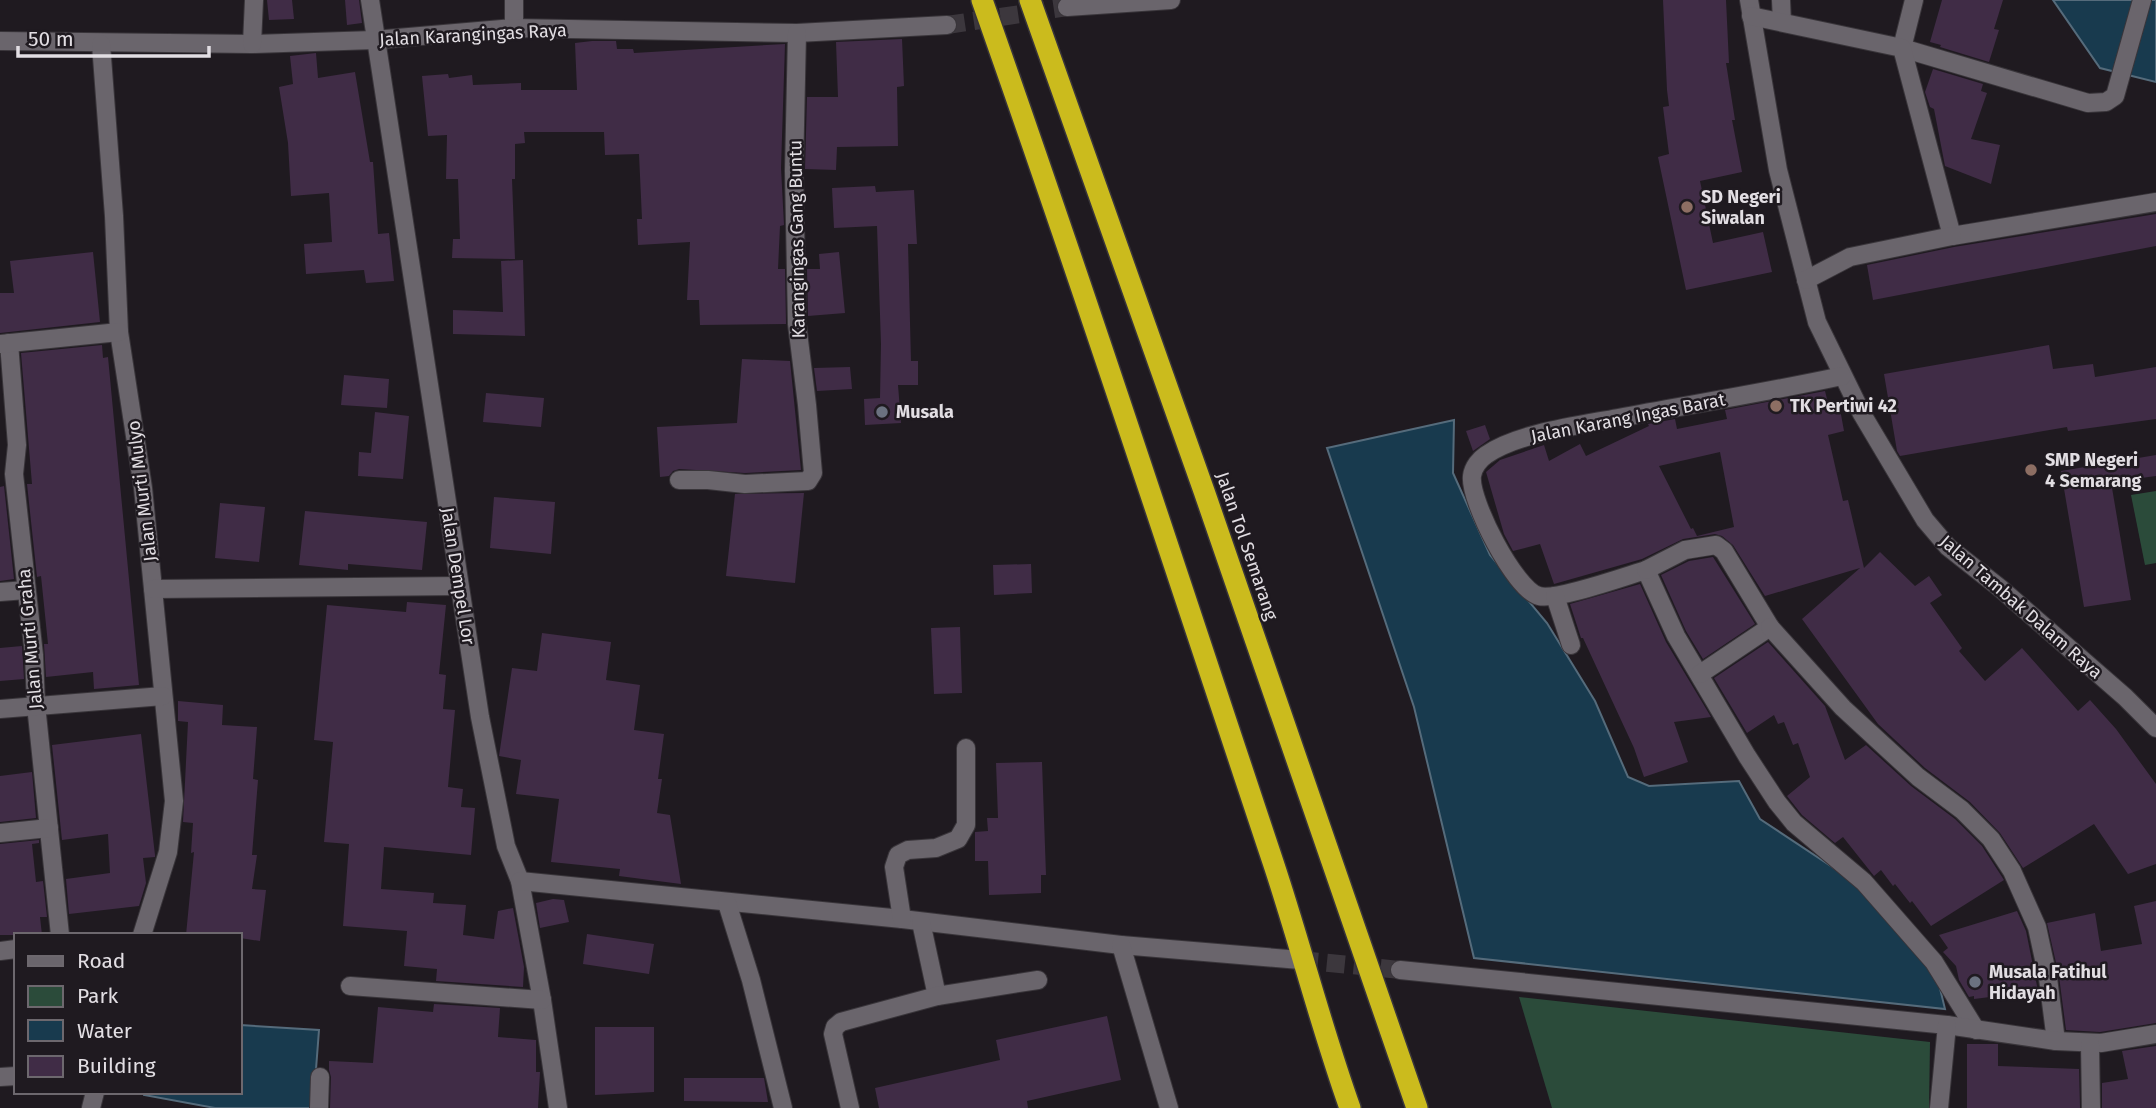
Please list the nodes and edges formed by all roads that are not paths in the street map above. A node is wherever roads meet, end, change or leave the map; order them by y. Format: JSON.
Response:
{"nodes":[{"id":1,"x":254,"y":0,"type":"edge"},
{"id":2,"x":370,"y":0,"type":"edge"},
{"id":3,"x":514,"y":0,"type":"edge"},
{"id":4,"x":982,"y":0,"type":"edge"},
{"id":5,"x":1030,"y":0,"type":"edge"},
{"id":6,"x":1171,"y":0,"type":"edge"},
{"id":7,"x":1780,"y":0,"type":"edge"},
{"id":8,"x":1914,"y":0,"type":"edge"},
{"id":9,"x":2142,"y":0,"type":"edge"},
{"id":10,"x":1067,"y":7,"type":"tunnel mouth"},
{"id":11,"x":1750,"y":8,"type":"edge"},
{"id":12,"x":1782,"y":22,"type":"junction"},
{"id":13,"x":947,"y":25,"type":"tunnel mouth"},
{"id":14,"x":514,"y":29,"type":"junction"},
{"id":15,"x":797,"y":33,"type":"junction"},
{"id":16,"x":374,"y":40,"type":"junction"},
{"id":17,"x":0,"y":41,"type":"edge"},
{"id":18,"x":101,"y":44,"type":"junction"},
{"id":19,"x":252,"y":44,"type":"junction"},
{"id":20,"x":1902,"y":48,"type":"junction"},
{"id":21,"x":2156,"y":202,"type":"edge"},
{"id":22,"x":1952,"y":236,"type":"junction"},
{"id":23,"x":1806,"y":280,"type":"junction"},
{"id":24,"x":119,"y":332,"type":"junction"},
{"id":25,"x":4,"y":343,"type":"edge"},
{"id":26,"x":1842,"y":376,"type":"junction"},
{"id":27,"x":7,"y":475,"type":"edge"},
{"id":28,"x":679,"y":480,"type":"dead end"},
{"id":29,"x":1646,"y":570,"type":"junction"},
{"id":30,"x":459,"y":586,"type":"junction"},
{"id":31,"x":153,"y":589,"type":"junction"},
{"id":32,"x":26,"y":590,"type":"junction"},
{"id":33,"x":0,"y":592,"type":"edge"},
{"id":34,"x":1555,"y":596,"type":"junction"},
{"id":35,"x":1770,"y":627,"type":"junction"},
{"id":36,"x":1572,"y":645,"type":"dead end"},
{"id":37,"x":1700,"y":674,"type":"junction"},
{"id":38,"x":163,"y":696,"type":"junction"},
{"id":39,"x":36,"y":705,"type":"junction"},
{"id":40,"x":0,"y":709,"type":"edge"},
{"id":41,"x":2156,"y":728,"type":"edge"},
{"id":42,"x":966,"y":748,"type":"dead end"},
{"id":43,"x":49,"y":828,"type":"junction"},
{"id":44,"x":0,"y":833,"type":"edge"},
{"id":45,"x":520,"y":881,"type":"junction"},
{"id":46,"x":735,"y":904,"type":"junction"},
{"id":47,"x":902,"y":919,"type":"junction"},
{"id":48,"x":920,"y":922,"type":"junction"},
{"id":49,"x":60,"y":933,"type":"edge"},
{"id":50,"x":143,"y":933,"type":"edge"},
{"id":51,"x":1121,"y":945,"type":"junction"},
{"id":52,"x":1300,"y":960,"type":"tunnel mouth"},
{"id":53,"x":1400,"y":970,"type":"tunnel mouth"},
{"id":54,"x":1038,"y":980,"type":"dead end"},
{"id":55,"x":350,"y":986,"type":"dead end"},
{"id":56,"x":937,"y":996,"type":"junction"},
{"id":57,"x":542,"y":999,"type":"junction"},
{"id":58,"x":1947,"y":1025,"type":"junction"},
{"id":59,"x":1976,"y":1030,"type":"junction"},
{"id":60,"x":2156,"y":1034,"type":"edge"},
{"id":61,"x":2056,"y":1041,"type":"junction"},
{"id":62,"x":2090,"y":1044,"type":"junction"},
{"id":63,"x":320,"y":1077,"type":"dead end"},
{"id":64,"x":319,"y":1108,"type":"edge"},
{"id":65,"x":558,"y":1108,"type":"edge"},
{"id":66,"x":783,"y":1108,"type":"edge"},
{"id":67,"x":850,"y":1108,"type":"edge"},
{"id":68,"x":1169,"y":1108,"type":"edge"},
{"id":69,"x":1350,"y":1108,"type":"edge"},
{"id":70,"x":1417,"y":1108,"type":"edge"},
{"id":71,"x":1939,"y":1108,"type":"edge"},
{"id":72,"x":2091,"y":1108,"type":"edge"}],
"edges":[{"from":1,"to":19,"type":"street"},
{"from":2,"to":16,"type":"street","name":"Jalan Dempel Lor"},
{"from":3,"to":14,"type":"street"},
{"from":4,"to":69,"type":"highway"},
{"from":5,"to":70,"type":"highway","name":"Jalan Tol Semarang"},
{"from":6,"to":10,"type":"street"},
{"from":7,"to":12,"type":"street"},
{"from":8,"to":20,"type":"street"},
{"from":9,"to":20,"type":"street"},
{"from":11,"to":12,"type":"street"},
{"from":11,"to":23,"type":"street","name":"Jalan Tambak Dalam Raya"},
{"from":12,"to":20,"type":"street"},
{"from":13,"to":15,"type":"street","name":"Jalan Karangingas Raya"},
{"from":14,"to":15,"type":"street","name":"Jalan Karangingas Raya"},
{"from":14,"to":16,"type":"street","name":"Jalan Karangingas Raya"},
{"from":15,"to":28,"type":"street","name":"Karangingas Gang Buntu"},
{"from":16,"to":19,"type":"street","name":"Jalan Karangingas Raya"},
{"from":16,"to":30,"type":"street","name":"Jalan Dempel Lor"},
{"from":17,"to":18,"type":"street","name":"Jalan Karangingas Raya"},
{"from":18,"to":19,"type":"street","name":"Jalan Karangingas Raya"},
{"from":18,"to":24,"type":"street","name":"Jalan Murti Mulyo"},
{"from":20,"to":22,"type":"street"},
{"from":21,"to":22,"type":"street"},
{"from":22,"to":23,"type":"street"},
{"from":23,"to":26,"type":"street","name":"Jalan Tambak Dalam Raya"},
{"from":24,"to":25,"type":"street"},
{"from":24,"to":31,"type":"street","name":"Jalan Murti Mulyo"},
{"from":25,"to":27,"type":"street","name":"Jalan Murti Graha"},
{"from":26,"to":34,"type":"street","name":"Jalan Karang Ingas Barat"},
{"from":26,"to":41,"type":"street","name":"Jalan Tambak Dalam Raya"},
{"from":27,"to":32,"type":"street","name":"Jalan Murti Graha"},
{"from":29,"to":34,"type":"street"},
{"from":29,"to":35,"type":"street"},
{"from":29,"to":37,"type":"street"},
{"from":30,"to":31,"type":"street"},
{"from":30,"to":45,"type":"street","name":"Jalan Dempel Lor"},
{"from":31,"to":38,"type":"street","name":"Jalan Murti Mulyo"},
{"from":32,"to":33,"type":"street"},
{"from":32,"to":39,"type":"street","name":"Jalan Murti Graha"},
{"from":34,"to":36,"type":"street"},
{"from":35,"to":37,"type":"street"},
{"from":35,"to":61,"type":"street"},
{"from":37,"to":59,"type":"street"},
{"from":38,"to":39,"type":"street"},
{"from":38,"to":50,"type":"street","name":"Jalan Murti Mulyo"},
{"from":39,"to":40,"type":"street"},
{"from":39,"to":43,"type":"street","name":"Jalan Murti Graha"},
{"from":42,"to":47,"type":"street"},
{"from":43,"to":44,"type":"street"},
{"from":43,"to":49,"type":"street","name":"Jalan Murti Graha"},
{"from":45,"to":46,"type":"street"},
{"from":45,"to":57,"type":"street","name":"Jalan Dempel Lor"},
{"from":46,"to":47,"type":"street"},
{"from":46,"to":66,"type":"street"},
{"from":47,"to":48,"type":"street"},
{"from":48,"to":51,"type":"street"},
{"from":48,"to":56,"type":"street"},
{"from":51,"to":52,"type":"street"},
{"from":51,"to":68,"type":"street"},
{"from":53,"to":58,"type":"street"},
{"from":54,"to":56,"type":"street"},
{"from":55,"to":57,"type":"street"},
{"from":56,"to":67,"type":"street"},
{"from":57,"to":65,"type":"street","name":"Jalan Dempel Lor"},
{"from":58,"to":59,"type":"street"},
{"from":58,"to":71,"type":"street"},
{"from":59,"to":61,"type":"street"},
{"from":60,"to":62,"type":"street"},
{"from":61,"to":62,"type":"street"},
{"from":62,"to":72,"type":"street"},
{"from":63,"to":64,"type":"street"}]}
